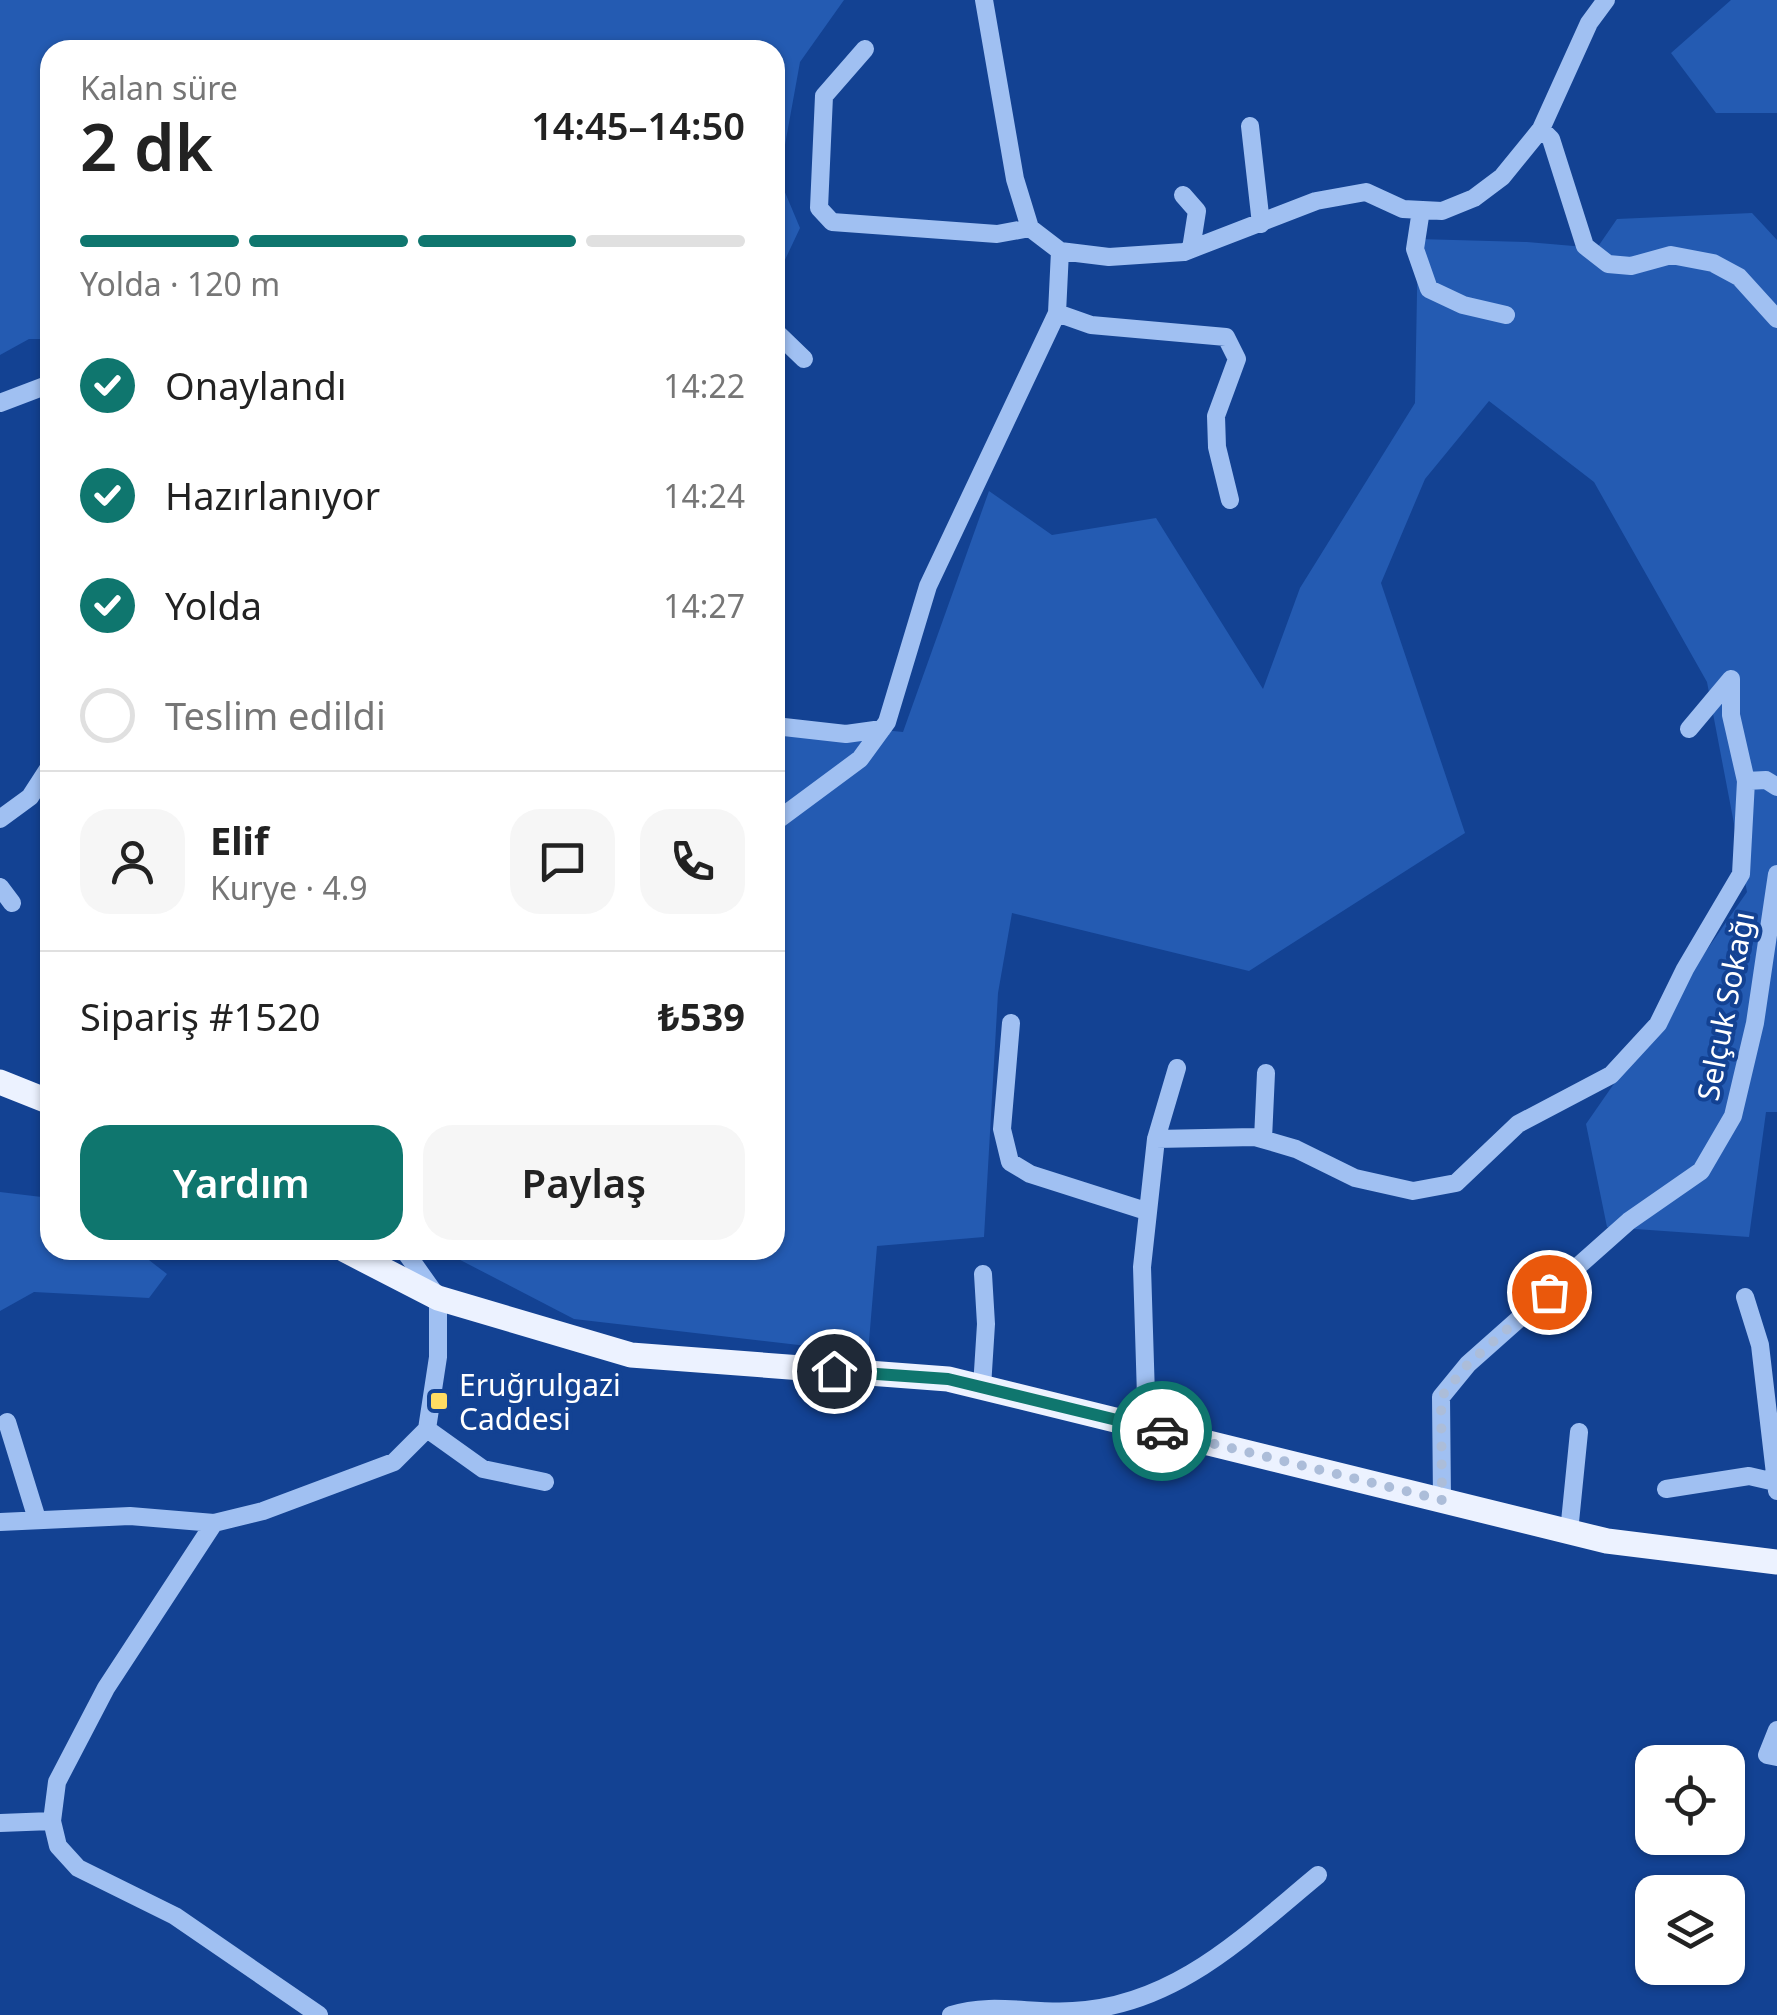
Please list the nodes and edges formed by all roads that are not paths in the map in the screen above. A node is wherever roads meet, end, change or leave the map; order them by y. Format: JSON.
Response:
{"nodes":[{"id":1,"x":984,"y":0,"type":"edge"},
{"id":2,"x":1606,"y":0,"type":"edge"},
{"id":3,"x":865,"y":49,"type":"dead end"},
{"id":4,"x":1250,"y":126,"type":"dead end"},
{"id":5,"x":1541,"y":130,"type":"junction"},
{"id":6,"x":1184,"y":195,"type":"dead end"},
{"id":7,"x":1421,"y":210,"type":"junction"},
{"id":8,"x":1260,"y":224,"type":"junction"},
{"id":9,"x":1030,"y":228,"type":"junction"},
{"id":10,"x":1191,"y":249,"type":"junction"},
{"id":11,"x":1060,"y":251,"type":"junction"},
{"id":12,"x":1057,"y":313,"type":"junction"},
{"id":13,"x":1506,"y":315,"type":"dead end"},
{"id":14,"x":1777,"y":319,"type":"edge"},
{"id":15,"x":785,"y":341,"type":"edge"},
{"id":16,"x":804,"y":359,"type":"dead end"},
{"id":17,"x":40,"y":388,"type":"edge"},
{"id":18,"x":0,"y":402,"type":"edge"},
{"id":19,"x":1230,"y":500,"type":"dead end"},
{"id":20,"x":785,"y":727,"type":"edge"},
{"id":21,"x":882,"y":729,"type":"junction"},
{"id":22,"x":1688,"y":729,"type":"dead end"},
{"id":23,"x":40,"y":781,"type":"edge"},
{"id":24,"x":1746,"y":781,"type":"junction"},
{"id":25,"x":1777,"y":787,"type":"edge"},
{"id":26,"x":785,"y":815,"type":"edge"},
{"id":27,"x":0,"y":819,"type":"edge"},
{"id":28,"x":1777,"y":874,"type":"edge"},
{"id":29,"x":0,"y":887,"type":"edge"},
{"id":30,"x":12,"y":903,"type":"dead end"},
{"id":31,"x":1011,"y":1023,"type":"dead end"},
{"id":32,"x":1177,"y":1068,"type":"dead end"},
{"id":33,"x":1266,"y":1073,"type":"dead end"},
{"id":34,"x":0,"y":1082,"type":"edge"},
{"id":35,"x":40,"y":1098,"type":"edge"},
{"id":36,"x":1263,"y":1139,"type":"junction"},
{"id":37,"x":1156,"y":1140,"type":"junction"},
{"id":38,"x":1146,"y":1211,"type":"junction"},
{"id":39,"x":364,"y":1260,"type":"edge"},
{"id":40,"x":411,"y":1260,"type":"edge"},
{"id":41,"x":983,"y":1274,"type":"dead end"},
{"id":42,"x":1745,"y":1297,"type":"dead end"},
{"id":43,"x":438,"y":1298,"type":"junction"},
{"id":44,"x":982,"y":1387,"type":"junction"},
{"id":45,"x":7,"y":1422,"type":"dead end"},
{"id":46,"x":427,"y":1428,"type":"junction"},
{"id":47,"x":1147,"y":1428,"type":"junction"},
{"id":48,"x":1578,"y":1432,"type":"dead end"},
{"id":49,"x":545,"y":1482,"type":"dead end"},
{"id":50,"x":1776,"y":1487,"type":"edge"},
{"id":51,"x":1666,"y":1489,"type":"dead end"},
{"id":52,"x":1442,"y":1500,"type":"junction"},
{"id":53,"x":37,"y":1519,"type":"junction"},
{"id":54,"x":0,"y":1522,"type":"edge"},
{"id":55,"x":214,"y":1522,"type":"junction"},
{"id":56,"x":1569,"y":1532,"type":"junction"},
{"id":57,"x":1777,"y":1562,"type":"edge"},
{"id":58,"x":1777,"y":1730,"type":"edge"},
{"id":59,"x":1777,"y":1757,"type":"edge"},
{"id":60,"x":52,"y":1821,"type":"junction"},
{"id":61,"x":0,"y":1822,"type":"edge"},
{"id":62,"x":1318,"y":1875,"type":"dead end"},
{"id":63,"x":319,"y":2015,"type":"edge"},
{"id":64,"x":951,"y":2015,"type":"edge"}],
"edges":[{"from":1,"to":9,"type":"street"},
{"from":2,"to":5,"type":"street"},
{"from":3,"to":9,"type":"street"},
{"from":4,"to":8,"type":"street"},
{"from":5,"to":7,"type":"street"},
{"from":5,"to":14,"type":"street"},
{"from":6,"to":10,"type":"street"},
{"from":7,"to":8,"type":"street"},
{"from":7,"to":13,"type":"street"},
{"from":8,"to":10,"type":"street"},
{"from":9,"to":11,"type":"street"},
{"from":10,"to":11,"type":"street"},
{"from":11,"to":12,"type":"street"},
{"from":12,"to":19,"type":"street"},
{"from":12,"to":21,"type":"street"},
{"from":15,"to":16,"type":"street"},
{"from":17,"to":18,"type":"street"},
{"from":20,"to":21,"type":"street"},
{"from":21,"to":26,"type":"street"},
{"from":22,"to":24,"type":"street"},
{"from":23,"to":27,"type":"street"},
{"from":24,"to":25,"type":"street"},
{"from":24,"to":36,"type":"street"},
{"from":28,"to":52,"type":"street","name":"Selçuk Sokağı"},
{"from":29,"to":30,"type":"street"},
{"from":31,"to":38,"type":"street"},
{"from":32,"to":37,"type":"street"},
{"from":33,"to":36,"type":"street"},
{"from":34,"to":35,"type":"main road"},
{"from":36,"to":37,"type":"street"},
{"from":37,"to":38,"type":"street"},
{"from":38,"to":47,"type":"street"},
{"from":39,"to":43,"type":"main road"},
{"from":40,"to":43,"type":"street"},
{"from":41,"to":44,"type":"street"},
{"from":42,"to":50,"type":"street"},
{"from":43,"to":44,"type":"main road"},
{"from":43,"to":46,"type":"street"},
{"from":44,"to":47,"type":"main road"},
{"from":45,"to":53,"type":"street"},
{"from":46,"to":49,"type":"street"},
{"from":46,"to":55,"type":"street"},
{"from":47,"to":52,"type":"main road"},
{"from":48,"to":56,"type":"street"},
{"from":50,"to":51,"type":"street"},
{"from":52,"to":56,"type":"main road"},
{"from":53,"to":54,"type":"street"},
{"from":53,"to":55,"type":"street"},
{"from":55,"to":60,"type":"street"},
{"from":56,"to":57,"type":"main road"},
{"from":58,"to":59,"type":"street"},
{"from":60,"to":61,"type":"street"},
{"from":60,"to":63,"type":"street"},
{"from":62,"to":64,"type":"street"}]}
